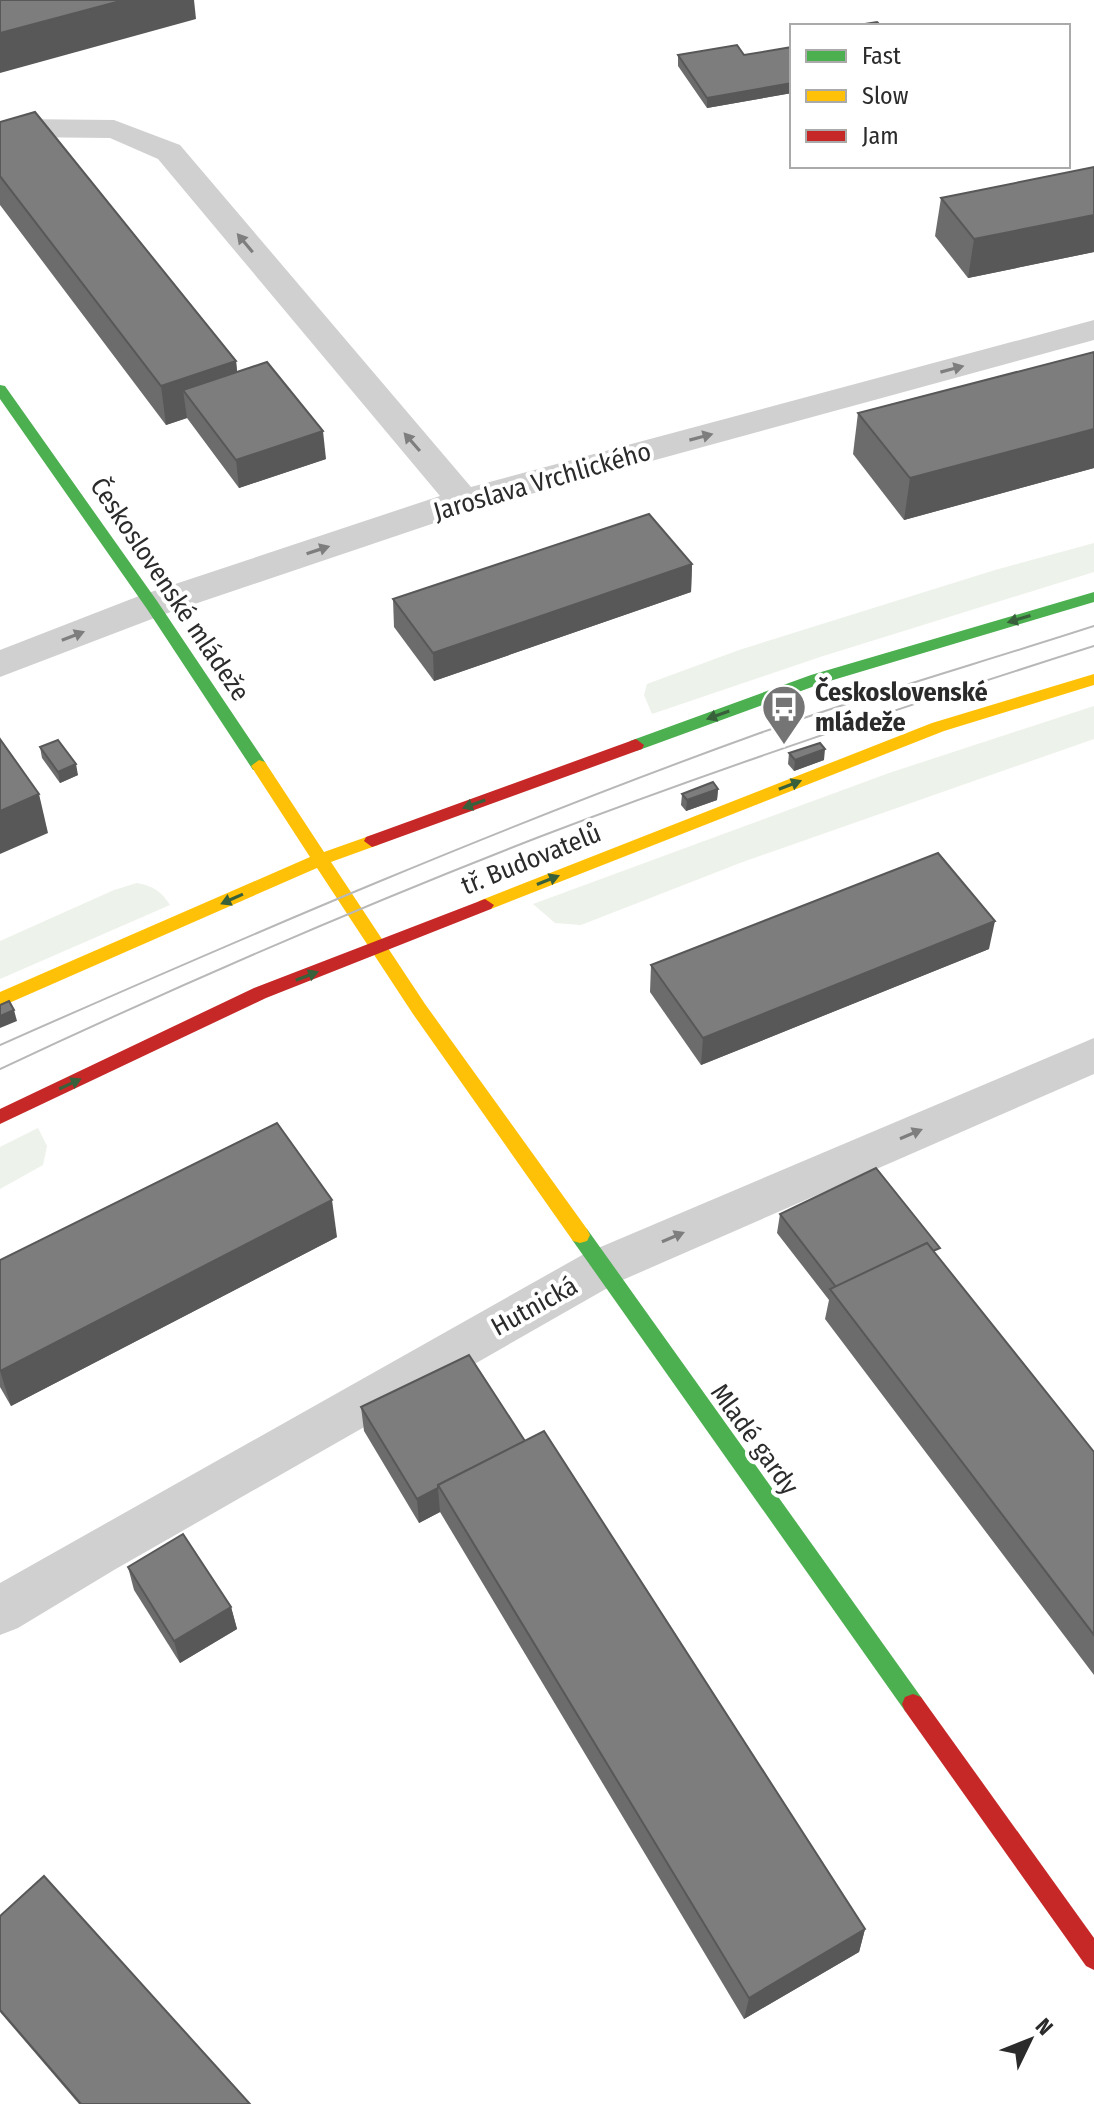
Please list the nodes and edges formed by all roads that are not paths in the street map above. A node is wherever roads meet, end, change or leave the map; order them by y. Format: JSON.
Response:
{"nodes":[{"id":1,"x":0,"y":132,"type":"edge"},
{"id":2,"x":1094,"y":330,"type":"edge"},
{"id":3,"x":0,"y":389,"type":"edge"},
{"id":4,"x":463,"y":501,"type":"junction"},
{"id":5,"x":1094,"y":597,"type":"edge"},
{"id":6,"x":152,"y":605,"type":"junction"},
{"id":7,"x":0,"y":664,"type":"edge"},
{"id":8,"x":1094,"y":679,"type":"edge"},
{"id":9,"x":322,"y":859,"type":"junction"},
{"id":10,"x":377,"y":949,"type":"junction"},
{"id":11,"x":0,"y":1000,"type":"edge"},
{"id":12,"x":1094,"y":1055,"type":"edge"},
{"id":13,"x":0,"y":1117,"type":"edge"},
{"id":14,"x":601,"y":1268,"type":"junction"},
{"id":15,"x":0,"y":1611,"type":"edge"},
{"id":16,"x":1094,"y":1958,"type":"edge"}],
"edges":[{"from":4,"to":1,"type":"street","one_way":true},
{"from":4,"to":2,"type":"street","name":"Jaroslava Vrchlického","one_way":true},
{"from":3,"to":6,"type":"street","name":"Československé mládeže"},
{"from":6,"to":4,"type":"street","name":"Jaroslava Vrchlického","one_way":true},
{"from":5,"to":9,"type":"street","one_way":true},
{"from":7,"to":6,"type":"street","name":"Jaroslava Vrchlického","one_way":true},
{"from":6,"to":9,"type":"street","name":"Československé mládeže"},
{"from":10,"to":8,"type":"street","name":"tř. Budovatelů","one_way":true},
{"from":9,"to":10,"type":"street","name":"Československé mládeže"},
{"from":9,"to":11,"type":"street","one_way":true},
{"from":13,"to":10,"type":"street","name":"tř. Budovatelů","one_way":true},
{"from":10,"to":14,"type":"street","name":"Mladé gardy"},
{"from":14,"to":12,"type":"street","name":"Hutnická","one_way":true},
{"from":14,"to":15,"type":"street","name":"Hutnická"},
{"from":14,"to":16,"type":"street","name":"Mladé gardy"}]}
